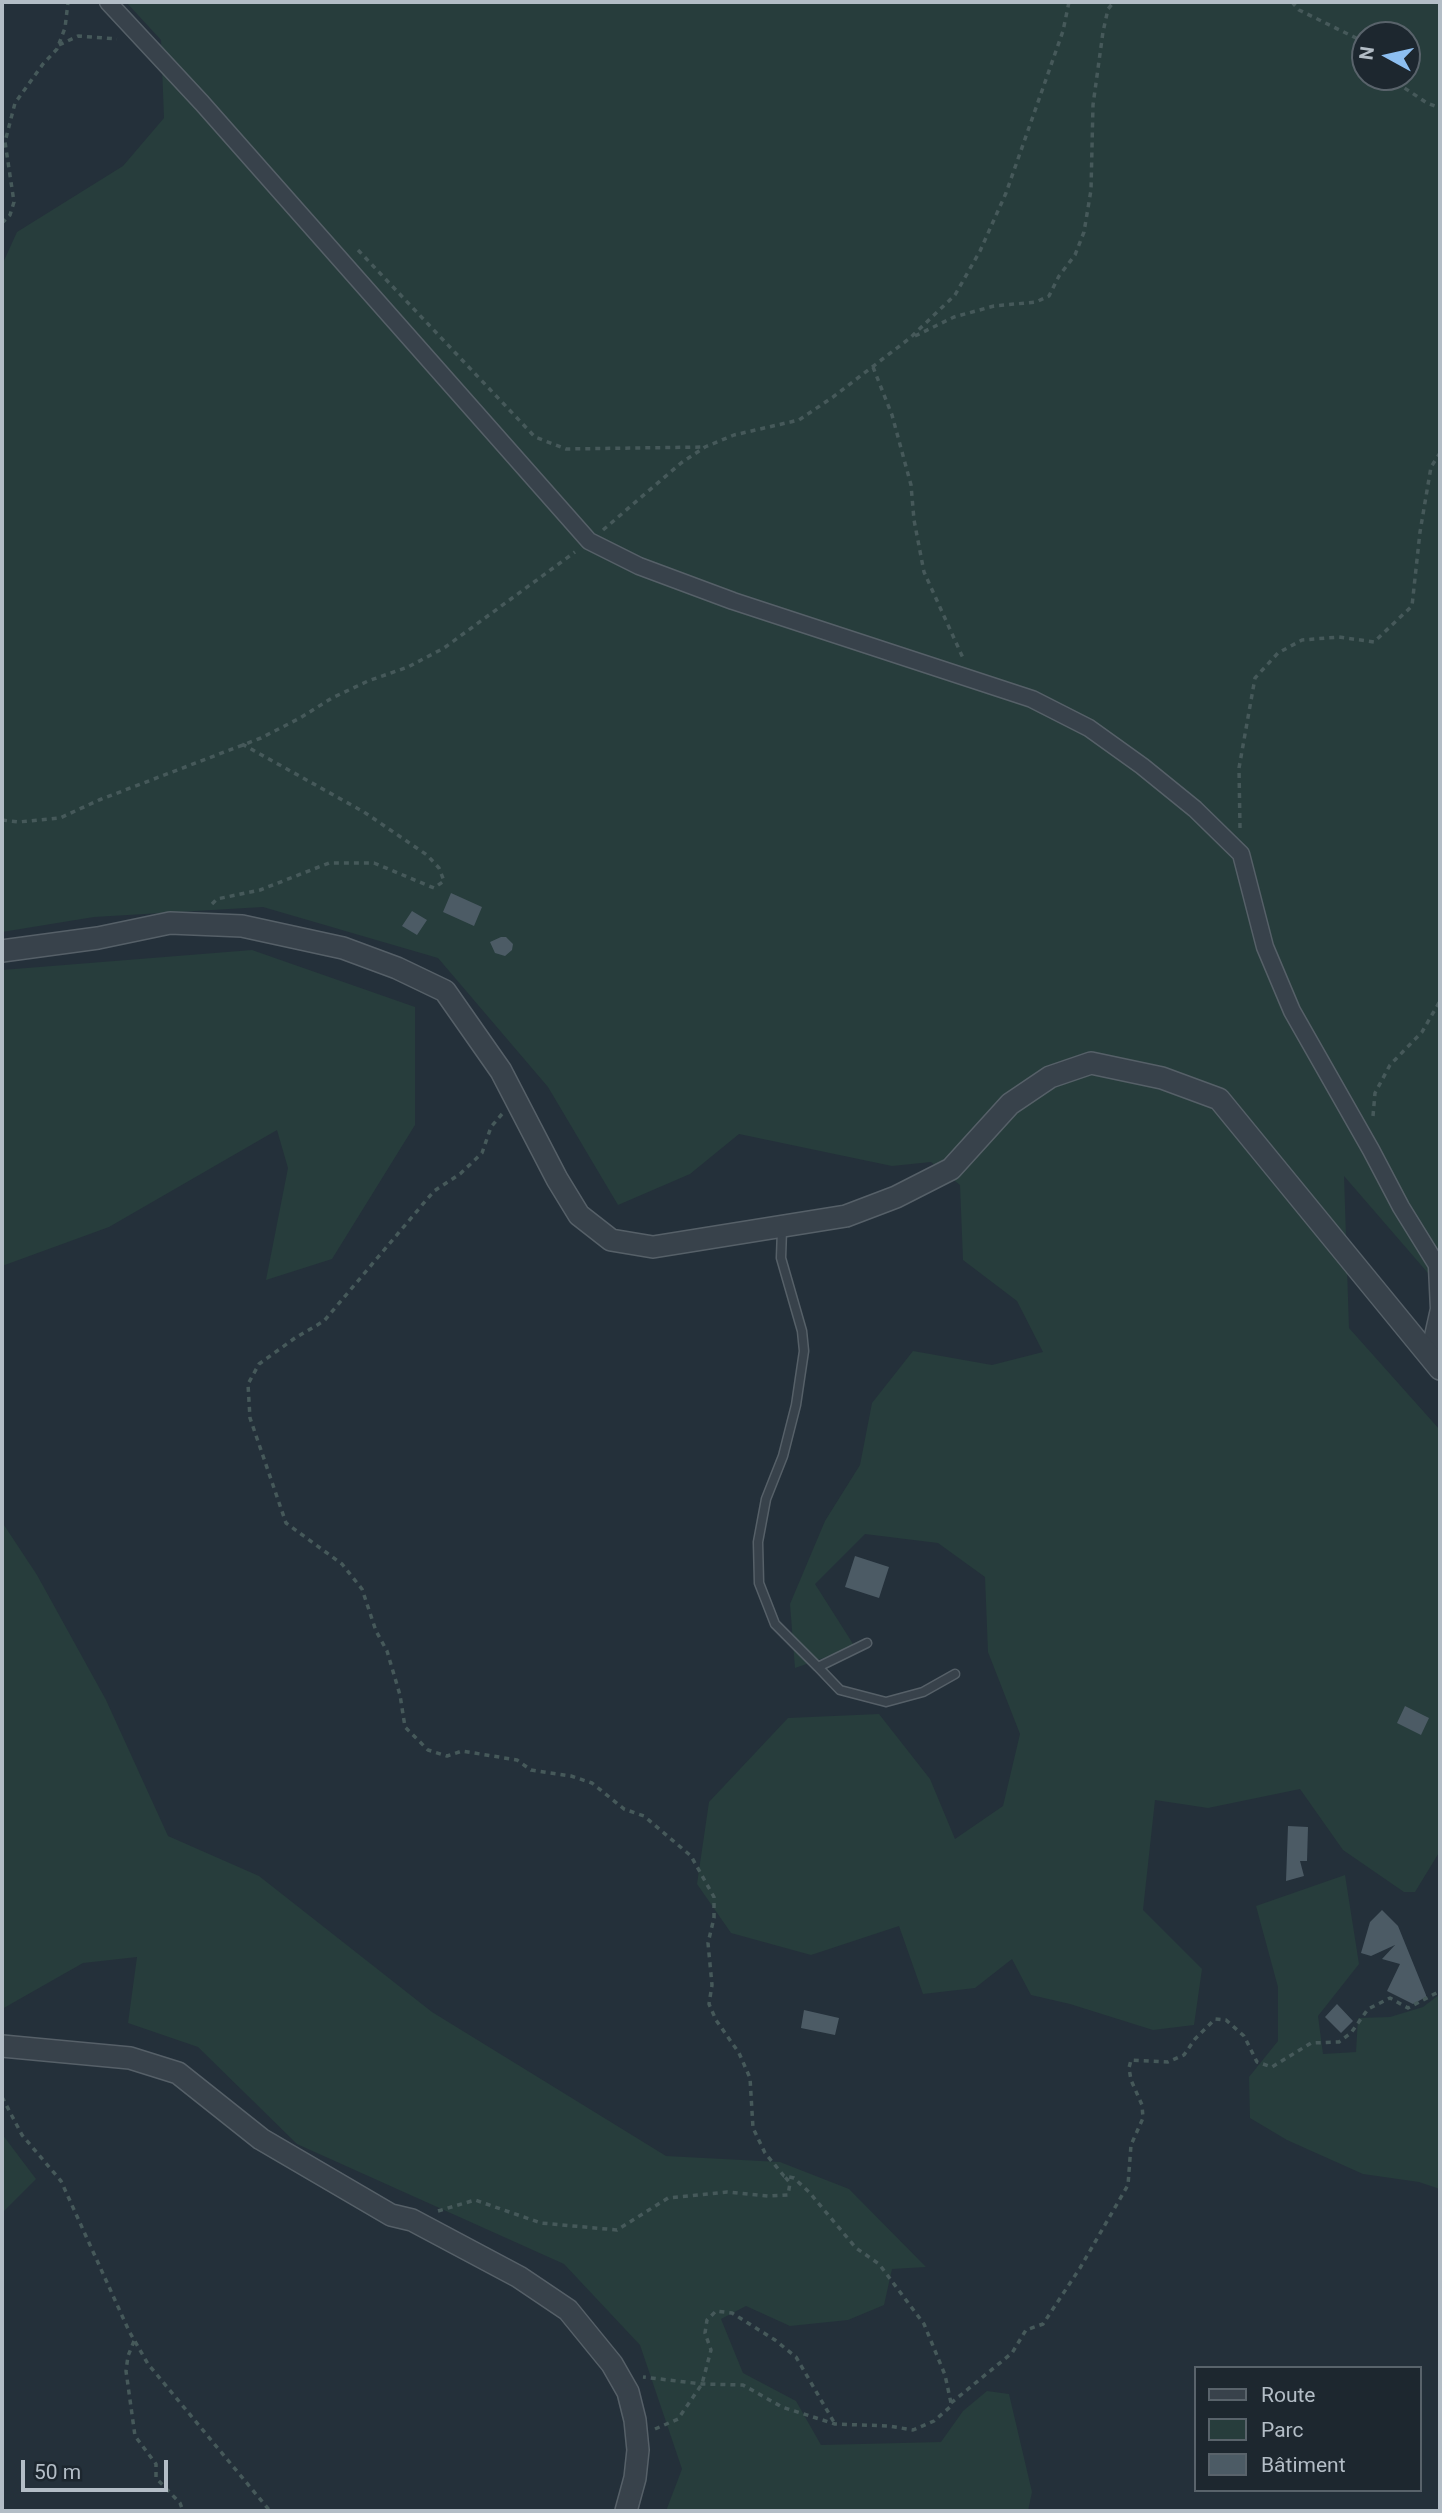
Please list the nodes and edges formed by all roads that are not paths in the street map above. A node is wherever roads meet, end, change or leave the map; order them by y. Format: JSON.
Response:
{"nodes":[{"id":1,"x":108,"y":2,"type":"edge"},
{"id":2,"x":2,"y":951,"type":"edge"},
{"id":3,"x":782,"y":1226,"type":"junction"},
{"id":4,"x":1439,"y":1269,"type":"edge"},
{"id":5,"x":1435,"y":1362,"type":"edge"},
{"id":6,"x":867,"y":1643,"type":"dead end"},
{"id":7,"x":818,"y":1667,"type":"junction"},
{"id":8,"x":955,"y":1674,"type":"dead end"},
{"id":9,"x":2,"y":2046,"type":"edge"},
{"id":10,"x":626,"y":2511,"type":"edge"}],
"edges":[{"from":1,"to":4,"type":"street"},
{"from":2,"to":3,"type":"street"},
{"from":3,"to":5,"type":"street"},
{"from":3,"to":7,"type":"lane"},
{"from":4,"to":5,"type":"street"},
{"from":6,"to":7,"type":"lane"},
{"from":7,"to":8,"type":"lane"},
{"from":9,"to":10,"type":"street"}]}
